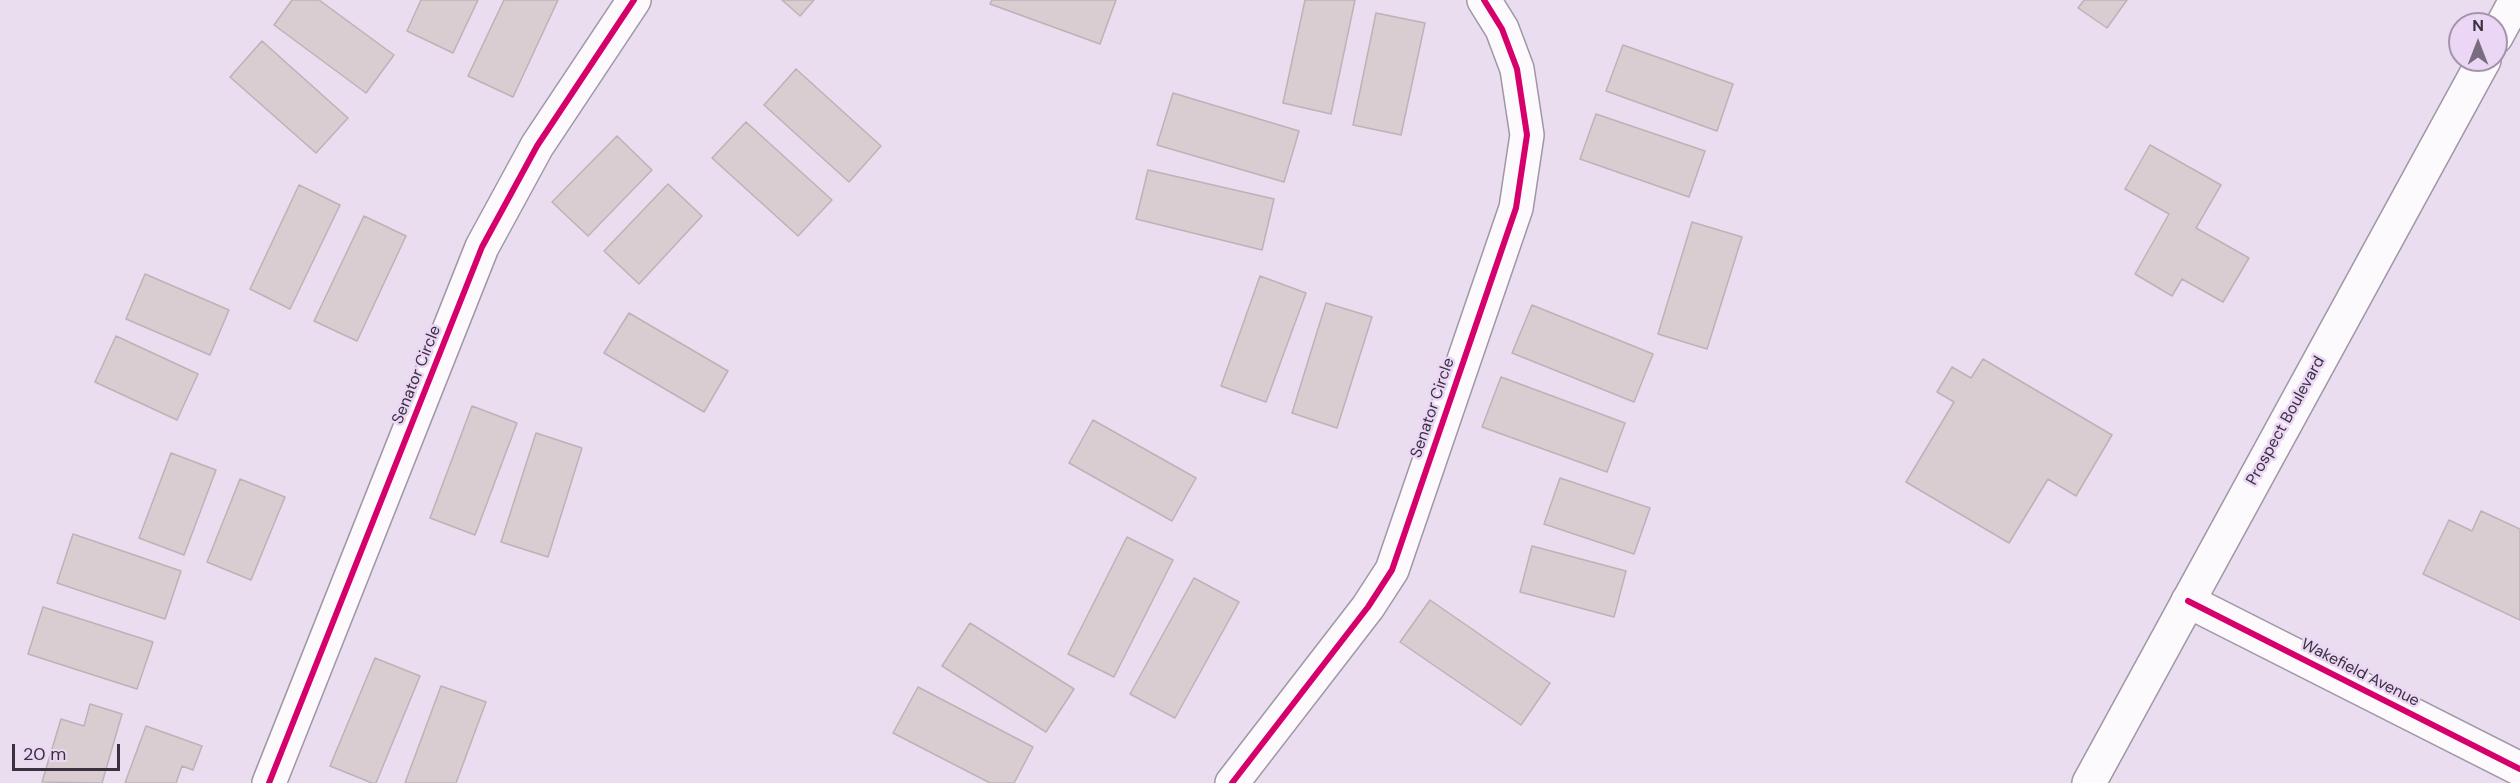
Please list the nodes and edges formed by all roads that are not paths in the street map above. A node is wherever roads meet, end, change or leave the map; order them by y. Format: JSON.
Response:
{"nodes":[{"id":1,"x":634,"y":0,"type":"edge"},
{"id":2,"x":1484,"y":0,"type":"edge"},
{"id":3,"x":2516,"y":0,"type":"edge"},
{"id":4,"x":2508,"y":15,"type":"edge"},
{"id":5,"x":2477,"y":72,"type":"edge"},
{"id":6,"x":2188,"y":601,"type":"junction"},
{"id":7,"x":2520,"y":769,"type":"edge"},
{"id":8,"x":269,"y":783,"type":"edge"},
{"id":9,"x":1232,"y":783,"type":"edge"},
{"id":10,"x":2089,"y":783,"type":"edge"}],
"edges":[{"from":1,"to":8,"type":"street","name":"Senator Circle"},
{"from":2,"to":9,"type":"street","name":"Senator Circle"},
{"from":3,"to":4,"type":"street"},
{"from":5,"to":6,"type":"street","name":"Prospect Boulevard"},
{"from":6,"to":7,"type":"street","name":"Wakefield Avenue"},
{"from":6,"to":10,"type":"street","name":"Prospect Boulevard"}]}
